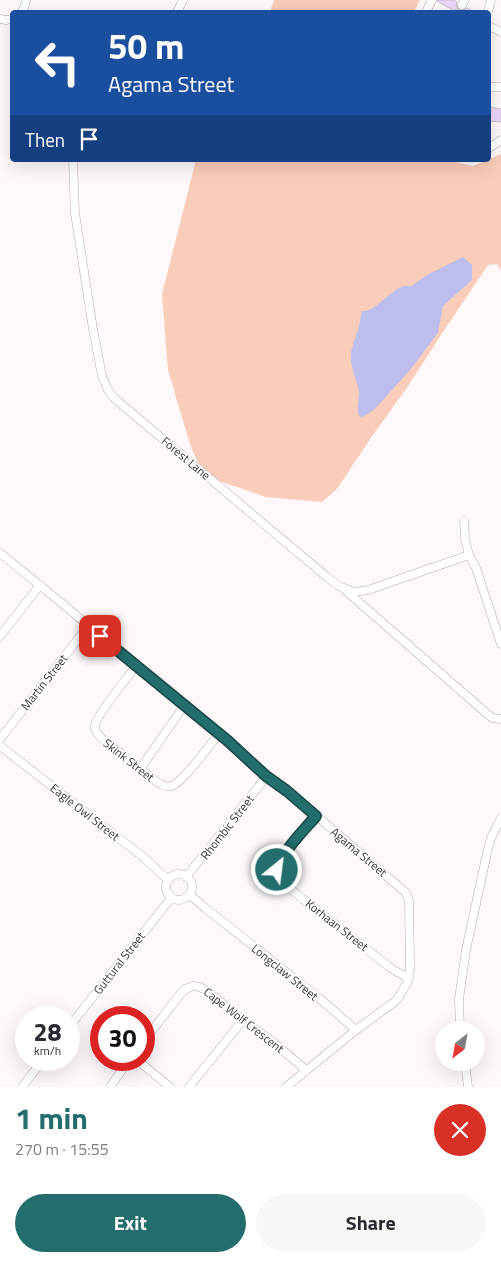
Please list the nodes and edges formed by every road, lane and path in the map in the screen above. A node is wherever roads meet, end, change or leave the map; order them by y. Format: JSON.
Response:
{"nodes":[{"id":1,"x":73,"y":162,"type":"edge"},
{"id":2,"x":464,"y":522,"type":"dead end"},
{"id":3,"x":0,"y":553,"type":"edge"},
{"id":4,"x":469,"y":555,"type":"junction"},
{"id":5,"x":40,"y":585,"type":"junction"},
{"id":6,"x":339,"y":586,"type":"junction"},
{"id":7,"x":88,"y":626,"type":"junction"},
{"id":8,"x":0,"y":636,"type":"edge"},
{"id":9,"x":501,"y":644,"type":"edge"},
{"id":10,"x":136,"y":666,"type":"junction"},
{"id":11,"x":184,"y":706,"type":"junction"},
{"id":12,"x":501,"y":719,"type":"edge"},
{"id":13,"x":219,"y":734,"type":"junction"},
{"id":14,"x":0,"y":739,"type":"edge"},
{"id":15,"x":0,"y":746,"type":"edge"},
{"id":16,"x":140,"y":768,"type":"junction"},
{"id":17,"x":266,"y":776,"type":"junction"},
{"id":18,"x":316,"y":816,"type":"junction"},
{"id":19,"x":501,"y":818,"type":"edge"},
{"id":20,"x":186,"y":877,"type":"junction"},
{"id":21,"x":168,"y":880,"type":"junction"},
{"id":22,"x":190,"y":895,"type":"junction"},
{"id":23,"x":171,"y":898,"type":"junction"},
{"id":24,"x":409,"y":978,"type":"junction"},
{"id":25,"x":80,"y":1013,"type":"edge"},
{"id":26,"x":243,"y":1020,"type":"junction"},
{"id":27,"x":460,"y":1021,"type":"edge"},
{"id":28,"x":155,"y":1027,"type":"edge"},
{"id":29,"x":356,"y":1030,"type":"junction"},
{"id":30,"x":306,"y":1070,"type":"junction"},
{"id":31,"x":34,"y":1071,"type":"edge"},
{"id":32,"x":121,"y":1071,"type":"edge"},
{"id":33,"x":150,"y":1071,"type":"edge"},
{"id":34,"x":466,"y":1071,"type":"edge"},
{"id":35,"x":22,"y":1087,"type":"edge"},
{"id":36,"x":110,"y":1087,"type":"edge"},
{"id":37,"x":170,"y":1087,"type":"edge"},
{"id":38,"x":189,"y":1087,"type":"edge"},
{"id":39,"x":286,"y":1087,"type":"edge"},
{"id":40,"x":468,"y":1087,"type":"edge"}],
"edges":[{"from":1,"to":6,"type":"street","name":"Forest Lane"},
{"from":2,"to":4,"type":"street"},
{"from":3,"to":5,"type":"street","name":"Agama Street"},
{"from":4,"to":6,"type":"street","name":"Forest Lane"},
{"from":4,"to":9,"type":"street"},
{"from":5,"to":7,"type":"street","name":"Agama Street"},
{"from":5,"to":8,"type":"street"},
{"from":6,"to":12,"type":"street"},
{"from":7,"to":10,"type":"street","name":"Agama Street"},
{"from":7,"to":14,"type":"street","name":"Martin Street"},
{"from":10,"to":11,"type":"street","name":"Agama Street"},
{"from":10,"to":16,"type":"street","name":"Skink Street"},
{"from":11,"to":13,"type":"street","name":"Agama Street"},
{"from":11,"to":16,"type":"street"},
{"from":13,"to":16,"type":"street","name":"Skink Street"},
{"from":13,"to":17,"type":"street","name":"Agama Street"},
{"from":15,"to":21,"type":"street","name":"Eagle Owl Street"},
{"from":17,"to":18,"type":"street","name":"Agama Street"},
{"from":17,"to":20,"type":"street","name":"Rhombic Street"},
{"from":18,"to":24,"type":"street","name":"Agama Street"},
{"from":18,"to":24,"type":"street","name":"Korhaan Street"},
{"from":19,"to":27,"type":"street"},
{"from":20,"to":21,"type":"street"},
{"from":20,"to":22,"type":"street"},
{"from":21,"to":23,"type":"street"},
{"from":22,"to":23,"type":"street"},
{"from":22,"to":29,"type":"street","name":"Longclaw Street"},
{"from":23,"to":25,"type":"street","name":"Guttural Street"},
{"from":24,"to":29,"type":"street","name":"Agama Street"},
{"from":26,"to":28,"type":"street","name":"Cape Wolf Crescent"},
{"from":26,"to":30,"type":"street","name":"Cape Wolf Crescent"},
{"from":26,"to":38,"type":"street"},
{"from":29,"to":30,"type":"street","name":"Agama Street"},
{"from":30,"to":39,"type":"street"},
{"from":31,"to":35,"type":"street"},
{"from":32,"to":36,"type":"street"},
{"from":33,"to":37,"type":"street"},
{"from":34,"to":40,"type":"street"}]}
